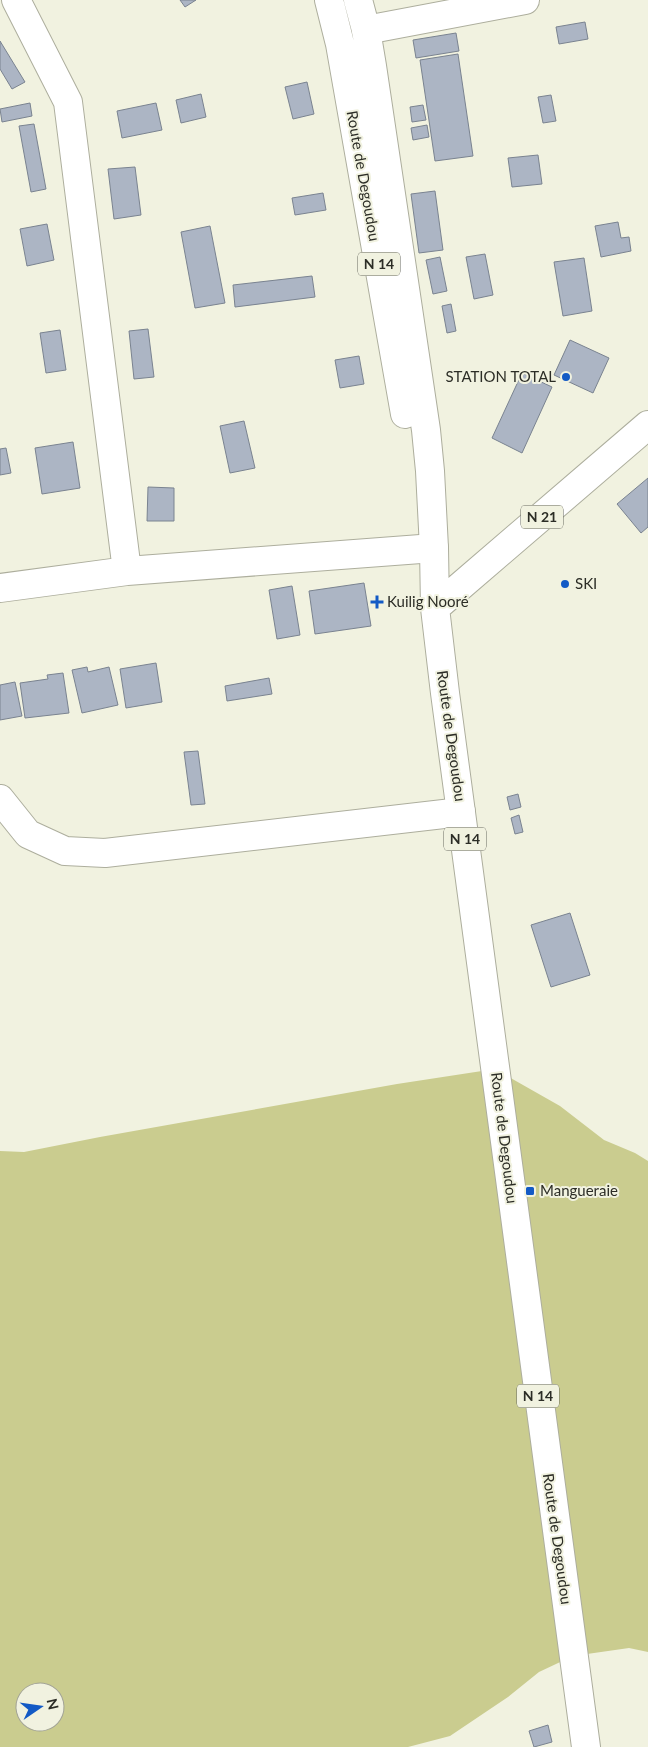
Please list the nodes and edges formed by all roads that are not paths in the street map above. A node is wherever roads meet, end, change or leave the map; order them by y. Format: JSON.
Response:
{"nodes":[{"id":1,"x":16,"y":0,"type":"edge"},
{"id":2,"x":329,"y":0,"type":"edge"},
{"id":3,"x":358,"y":0,"type":"edge"},
{"id":4,"x":525,"y":0,"type":"edge"},
{"id":5,"x":366,"y":30,"type":"junction"},
{"id":6,"x":648,"y":425,"type":"edge"},
{"id":7,"x":433,"y":538,"type":"junction"},
{"id":8,"x":127,"y":572,"type":"junction"},
{"id":9,"x":0,"y":588,"type":"edge"},
{"id":10,"x":435,"y":608,"type":"junction"},
{"id":11,"x":0,"y":799,"type":"edge"},
{"id":12,"x":461,"y":812,"type":"junction"},
{"id":13,"x":586,"y":1747,"type":"edge"}],
"edges":[{"from":1,"to":8,"type":"main road"},
{"from":2,"to":7,"type":"main road","name":"Route de Degoudou","number":"N 14"},
{"from":3,"to":5,"type":"main road","name":"Route de Degoudou","number":"N 14"},
{"from":4,"to":5,"type":"main road"},
{"from":5,"to":7,"type":"main road","name":"Route de Degoudou","number":"N 14"},
{"from":6,"to":10,"type":"main road","number":"N 21"},
{"from":7,"to":8,"type":"main road"},
{"from":7,"to":10,"type":"main road","name":"Route de Degoudou","number":"N 14"},
{"from":8,"to":9,"type":"main road"},
{"from":10,"to":12,"type":"main road","name":"Route de Degoudou","number":"N 14"},
{"from":11,"to":12,"type":"main road"},
{"from":12,"to":13,"type":"main road","name":"Route de Degoudou","number":"N 14"}]}
